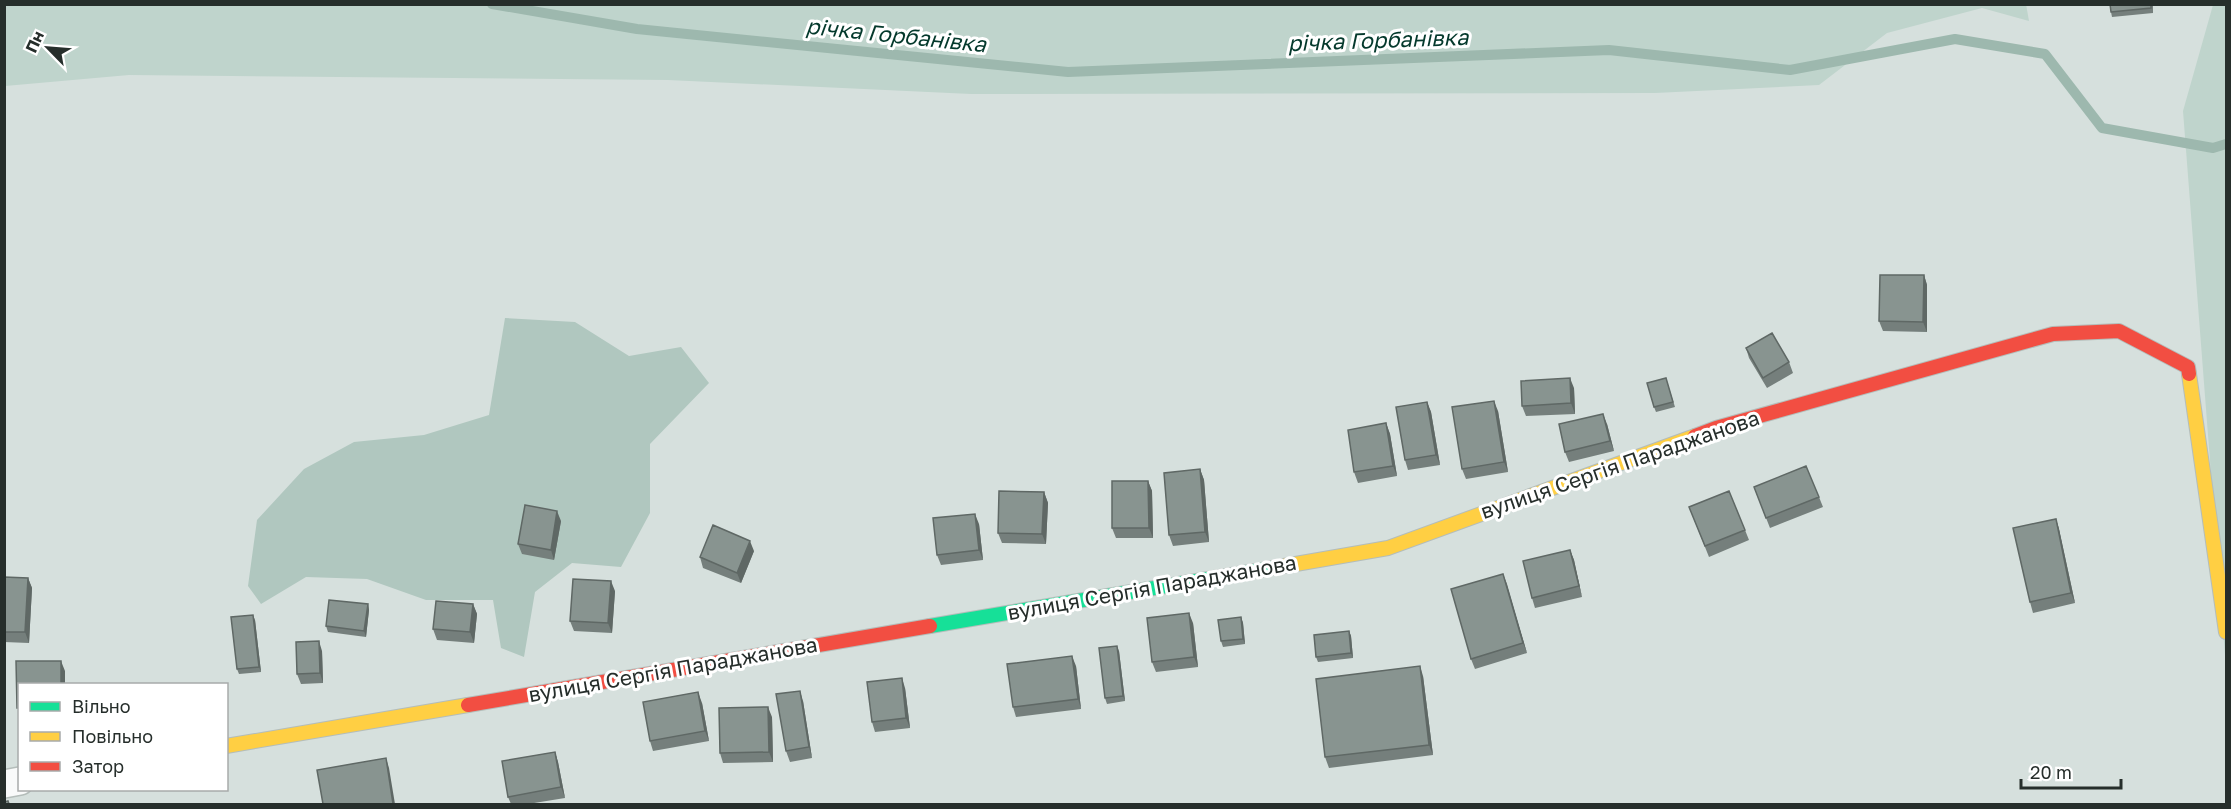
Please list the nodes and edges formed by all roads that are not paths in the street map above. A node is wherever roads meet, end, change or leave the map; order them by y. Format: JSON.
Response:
{"nodes":[{"id":1,"x":2226,"y":632,"type":"edge"},
{"id":2,"x":228,"y":746,"type":"edge"}],
"edges":[{"from":1,"to":2,"type":"street","name":"вулиця Сергія Параджанова"}]}
